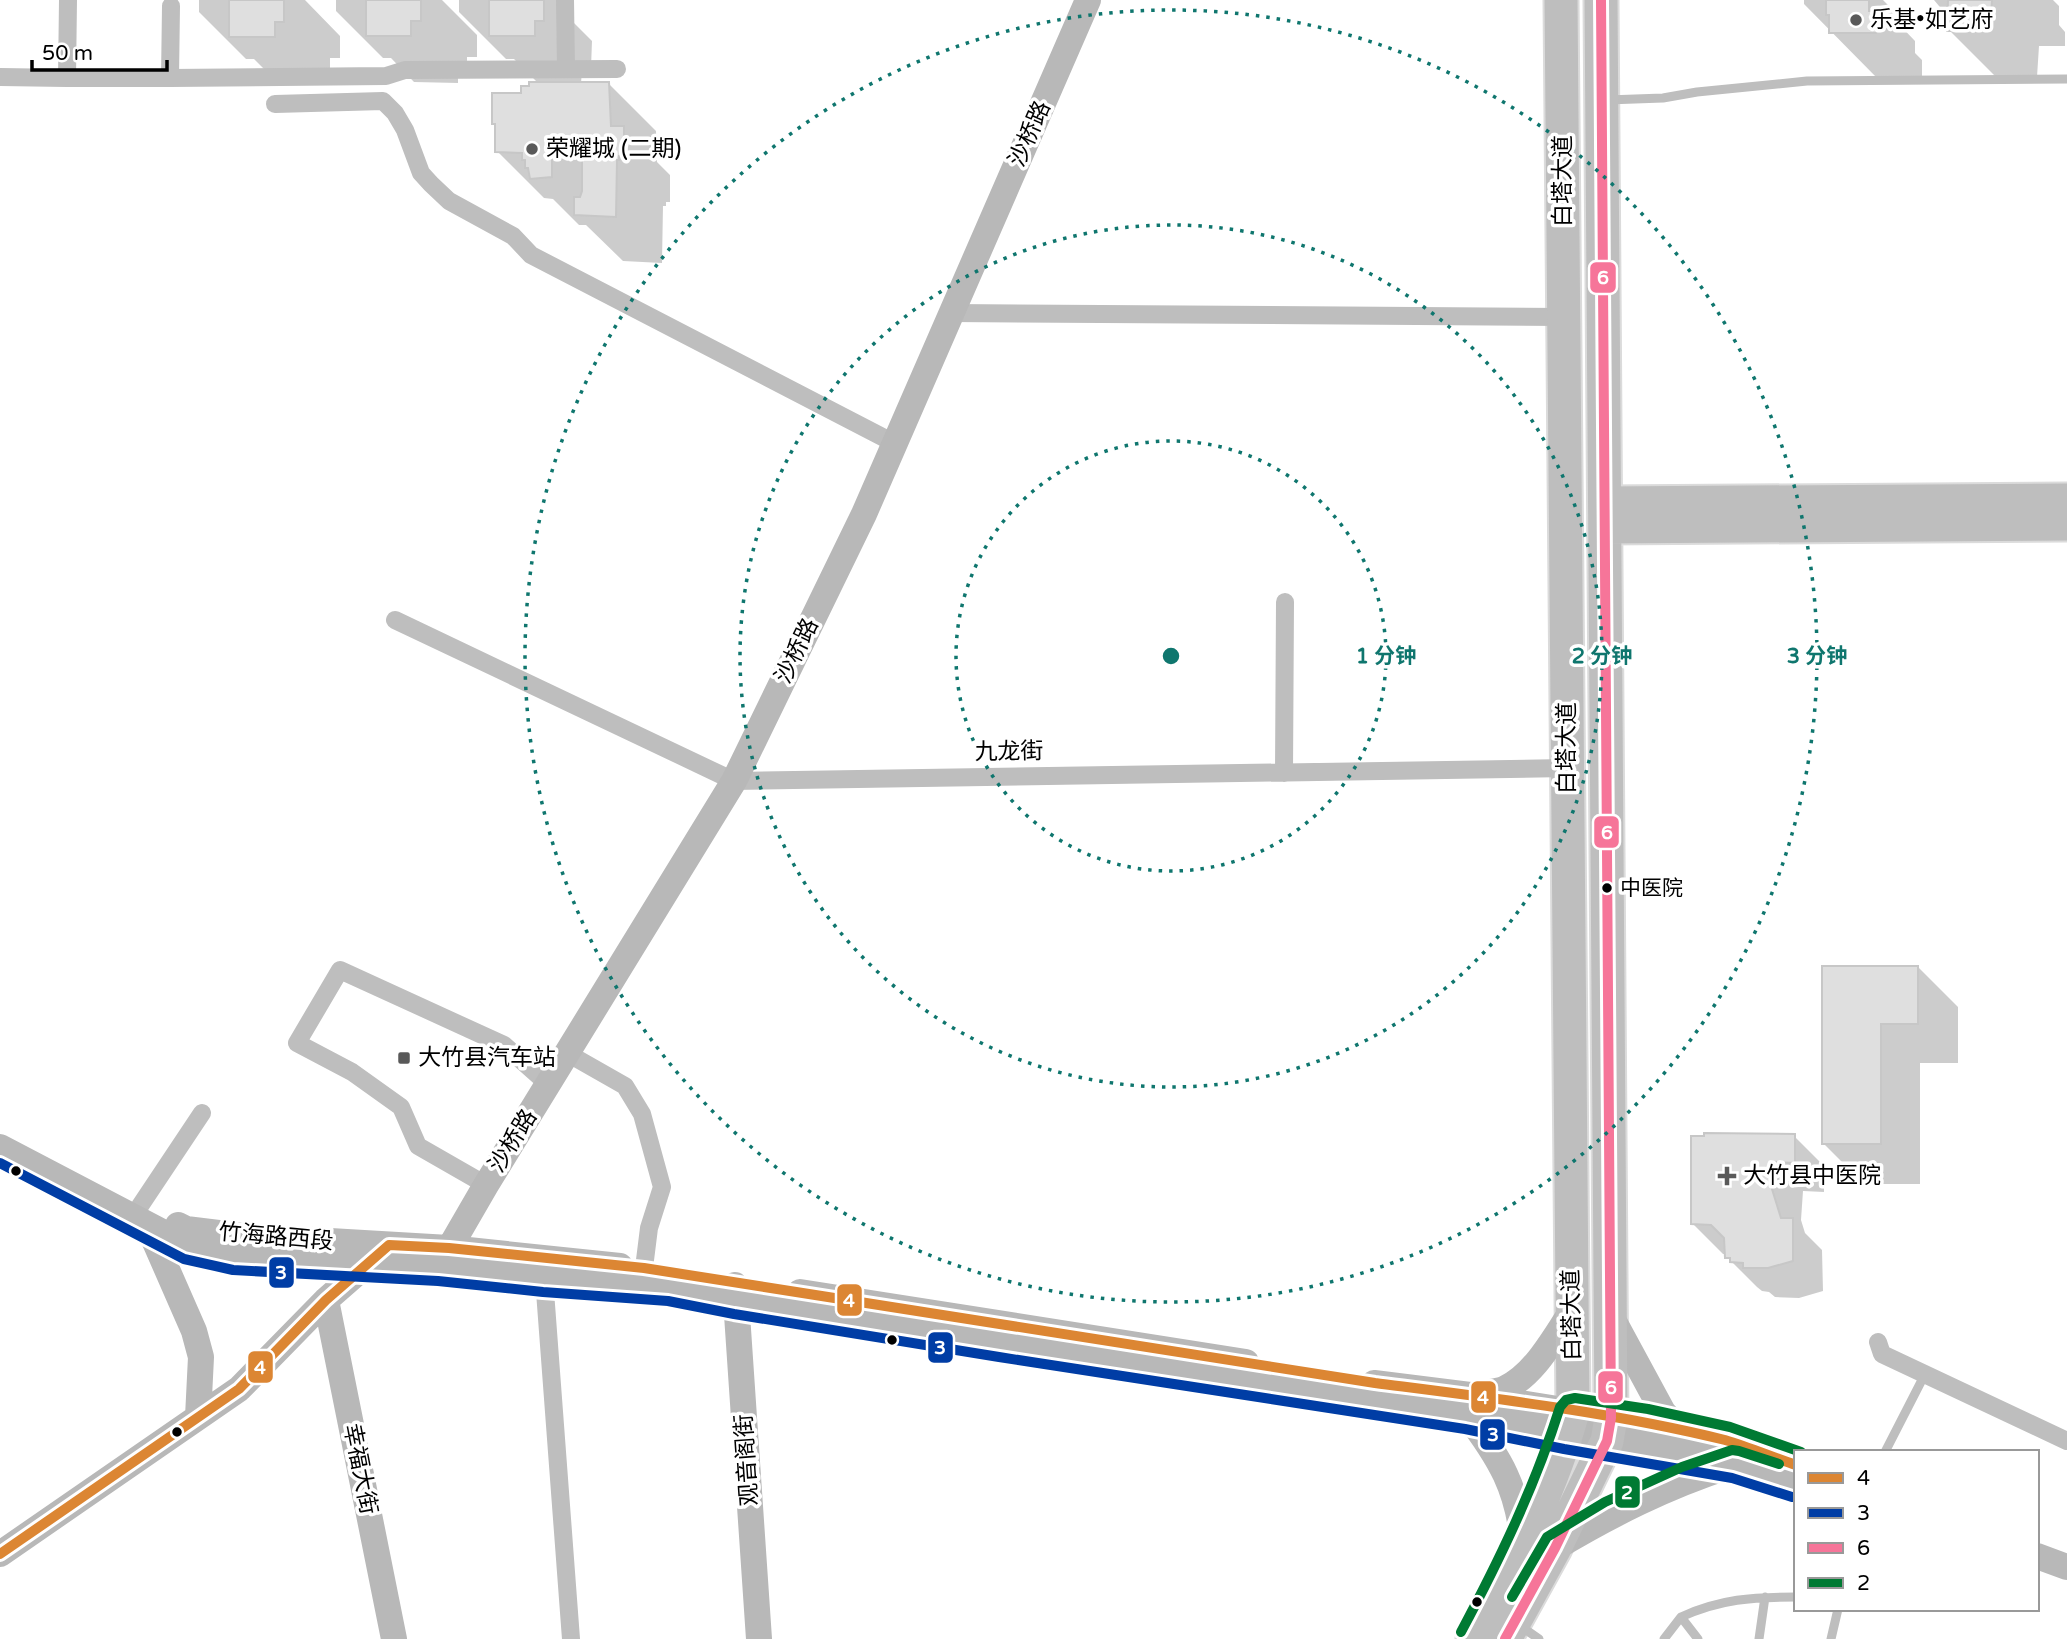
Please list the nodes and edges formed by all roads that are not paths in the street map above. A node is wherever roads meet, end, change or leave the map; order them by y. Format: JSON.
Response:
{"nodes":[{"id":1,"x":68,"y":0,"type":"edge"},
{"id":2,"x":565,"y":0,"type":"edge"},
{"id":3,"x":1088,"y":0,"type":"edge"},
{"id":4,"x":1561,"y":0,"type":"edge"},
{"id":5,"x":1601,"y":0,"type":"edge"},
{"id":6,"x":171,"y":6,"type":"dead end"},
{"id":7,"x":566,"y":68,"type":"junction"},
{"id":8,"x":617,"y":69,"type":"dead end"},
{"id":9,"x":0,"y":77,"type":"edge"},
{"id":10,"x":67,"y":78,"type":"junction"},
{"id":11,"x":170,"y":78,"type":"junction"},
{"id":12,"x":2067,"y":79,"type":"edge"},
{"id":13,"x":1602,"y":100,"type":"junction"},
{"id":14,"x":275,"y":104,"type":"dead end"},
{"id":15,"x":950,"y":313,"type":"junction"},
{"id":16,"x":1564,"y":317,"type":"junction"},
{"id":17,"x":894,"y":443,"type":"junction"},
{"id":18,"x":2067,"y":500,"type":"edge"},
{"id":19,"x":1605,"y":515,"type":"junction"},
{"id":20,"x":2067,"y":524,"type":"edge"},
{"id":21,"x":1285,"y":602,"type":"dead end"},
{"id":22,"x":395,"y":620,"type":"dead end"},
{"id":23,"x":1567,"y":768,"type":"junction"},
{"id":24,"x":1284,"y":773,"type":"junction"},
{"id":25,"x":734,"y":781,"type":"junction"},
{"id":26,"x":567,"y":1054,"type":"junction"},
{"id":27,"x":548,"y":1084,"type":"junction"},
{"id":28,"x":202,"y":1114,"type":"dead end"},
{"id":29,"x":0,"y":1131,"type":"edge"},
{"id":30,"x":0,"y":1147,"type":"edge"},
{"id":31,"x":486,"y":1185,"type":"junction"},
{"id":32,"x":145,"y":1216,"type":"junction"},
{"id":33,"x":389,"y":1245,"type":"junction"},
{"id":34,"x":444,"y":1257,"type":"junction"},
{"id":35,"x":368,"y":1263,"type":"junction"},
{"id":36,"x":644,"y":1268,"type":"junction"},
{"id":37,"x":544,"y":1278,"type":"junction"},
{"id":38,"x":735,"y":1291,"type":"junction"},
{"id":39,"x":326,"y":1300,"type":"junction"},
{"id":40,"x":1572,"y":1311,"type":"junction"},
{"id":41,"x":1610,"y":1314,"type":"junction"},
{"id":42,"x":1878,"y":1342,"type":"dead end"},
{"id":43,"x":1925,"y":1374,"type":"junction"},
{"id":44,"x":1468,"y":1405,"type":"junction"},
{"id":45,"x":198,"y":1417,"type":"junction"},
{"id":46,"x":1569,"y":1424,"type":"junction"},
{"id":47,"x":1609,"y":1430,"type":"junction"},
{"id":48,"x":1680,"y":1431,"type":"junction"},
{"id":49,"x":2067,"y":1441,"type":"edge"},
{"id":50,"x":1886,"y":1450,"type":"edge"},
{"id":51,"x":1735,"y":1464,"type":"junction"},
{"id":52,"x":1794,"y":1464,"type":"edge"},
{"id":53,"x":1794,"y":1483,"type":"edge"},
{"id":54,"x":1539,"y":1546,"type":"junction"},
{"id":55,"x":0,"y":1554,"type":"edge"},
{"id":56,"x":2039,"y":1557,"type":"edge"},
{"id":57,"x":2067,"y":1567,"type":"edge"},
{"id":58,"x":2039,"y":1576,"type":"edge"},
{"id":59,"x":2067,"y":1586,"type":"edge"},
{"id":60,"x":1765,"y":1597,"type":"junction"},
{"id":61,"x":1794,"y":1597,"type":"edge"},
{"id":62,"x":1838,"y":1611,"type":"edge"},
{"id":63,"x":1681,"y":1617,"type":"junction"},
{"id":64,"x":1519,"y":1633,"type":"edge"},
{"id":65,"x":394,"y":1639,"type":"edge"},
{"id":66,"x":571,"y":1639,"type":"edge"},
{"id":67,"x":759,"y":1639,"type":"edge"},
{"id":68,"x":1473,"y":1639,"type":"edge"},
{"id":69,"x":1664,"y":1639,"type":"edge"},
{"id":70,"x":1698,"y":1639,"type":"edge"},
{"id":71,"x":1759,"y":1639,"type":"edge"},
{"id":72,"x":1831,"y":1639,"type":"edge"}],
"edges":[{"from":1,"to":10,"type":"street"},
{"from":2,"to":7,"type":"street"},
{"from":3,"to":15,"type":"street","name":"沙桥路"},
{"from":4,"to":16,"type":"highway","name":"白塔大道"},
{"from":5,"to":13,"type":"highway","name":"白塔大道"},
{"from":6,"to":11,"type":"street"},
{"from":7,"to":8,"type":"street"},
{"from":7,"to":11,"type":"street"},
{"from":9,"to":10,"type":"street"},
{"from":10,"to":11,"type":"street"},
{"from":12,"to":13,"type":"lane"},
{"from":13,"to":19,"type":"highway","name":"白塔大道"},
{"from":14,"to":17,"type":"street"},
{"from":15,"to":16,"type":"street"},
{"from":15,"to":17,"type":"street","name":"沙桥路"},
{"from":16,"to":23,"type":"highway","name":"白塔大道"},
{"from":17,"to":25,"type":"street","name":"沙桥路"},
{"from":18,"to":19,"type":"highway"},
{"from":19,"to":20,"type":"highway"},
{"from":19,"to":41,"type":"highway","name":"白塔大道"},
{"from":21,"to":24,"type":"street"},
{"from":22,"to":25,"type":"street"},
{"from":23,"to":24,"type":"street","name":"九龙街"},
{"from":23,"to":40,"type":"highway","name":"白塔大道"},
{"from":24,"to":25,"type":"street","name":"九龙街"},
{"from":25,"to":26,"type":"street","name":"沙桥路"},
{"from":26,"to":27,"type":"street","name":"沙桥路"},
{"from":26,"to":36,"type":"street"},
{"from":27,"to":31,"type":"street","name":"沙桥路"},
{"from":27,"to":31,"type":"street"},
{"from":28,"to":32,"type":"street"},
{"from":29,"to":32,"type":"street","name":"竹海路西段"},
{"from":30,"to":32,"type":"street","name":"竹海路西段"},
{"from":31,"to":34,"type":"street","name":"沙桥路"},
{"from":32,"to":33,"type":"street","name":"竹海路西段"},
{"from":32,"to":35,"type":"street","name":"竹海路西段"},
{"from":32,"to":45,"type":"street"},
{"from":33,"to":34,"type":"street","name":"竹海路西段"},
{"from":33,"to":35,"type":"street"},
{"from":34,"to":35,"type":"street","name":"竹海路西段"},
{"from":34,"to":36,"type":"street","name":"竹海路西段"},
{"from":34,"to":37,"type":"street","name":"竹海路西段"},
{"from":35,"to":39,"type":"street"},
{"from":36,"to":38,"type":"street","name":"竹海路西段"},
{"from":37,"to":38,"type":"street","name":"竹海路西段"},
{"from":37,"to":66,"type":"street"},
{"from":38,"to":44,"type":"street","name":"竹海路西段"},
{"from":38,"to":67,"type":"street","name":"观音阁街"},
{"from":39,"to":45,"type":"street"},
{"from":39,"to":65,"type":"street","name":"幸福大街"},
{"from":40,"to":44,"type":"street"},
{"from":40,"to":46,"type":"highway","name":"白塔大道"},
{"from":41,"to":47,"type":"highway","name":"白塔大道"},
{"from":41,"to":48,"type":"street"},
{"from":42,"to":43,"type":"street"},
{"from":43,"to":49,"type":"street"},
{"from":43,"to":50,"type":"lane"},
{"from":44,"to":46,"type":"street","name":"竹海路西段"},
{"from":44,"to":54,"type":"street"},
{"from":45,"to":55,"type":"street"},
{"from":46,"to":47,"type":"street","name":"竹海路西段"},
{"from":46,"to":54,"type":"highway"},
{"from":47,"to":48,"type":"street"},
{"from":47,"to":51,"type":"street"},
{"from":47,"to":54,"type":"highway"},
{"from":48,"to":52,"type":"street"},
{"from":51,"to":53,"type":"street"},
{"from":51,"to":54,"type":"street"},
{"from":54,"to":64,"type":"highway"},
{"from":54,"to":68,"type":"highway"},
{"from":56,"to":57,"type":"street"},
{"from":58,"to":59,"type":"street"},
{"from":60,"to":61,"type":"lane"},
{"from":60,"to":63,"type":"lane"},
{"from":60,"to":71,"type":"lane"},
{"from":62,"to":72,"type":"lane"},
{"from":63,"to":69,"type":"lane"},
{"from":63,"to":70,"type":"lane"}]}
